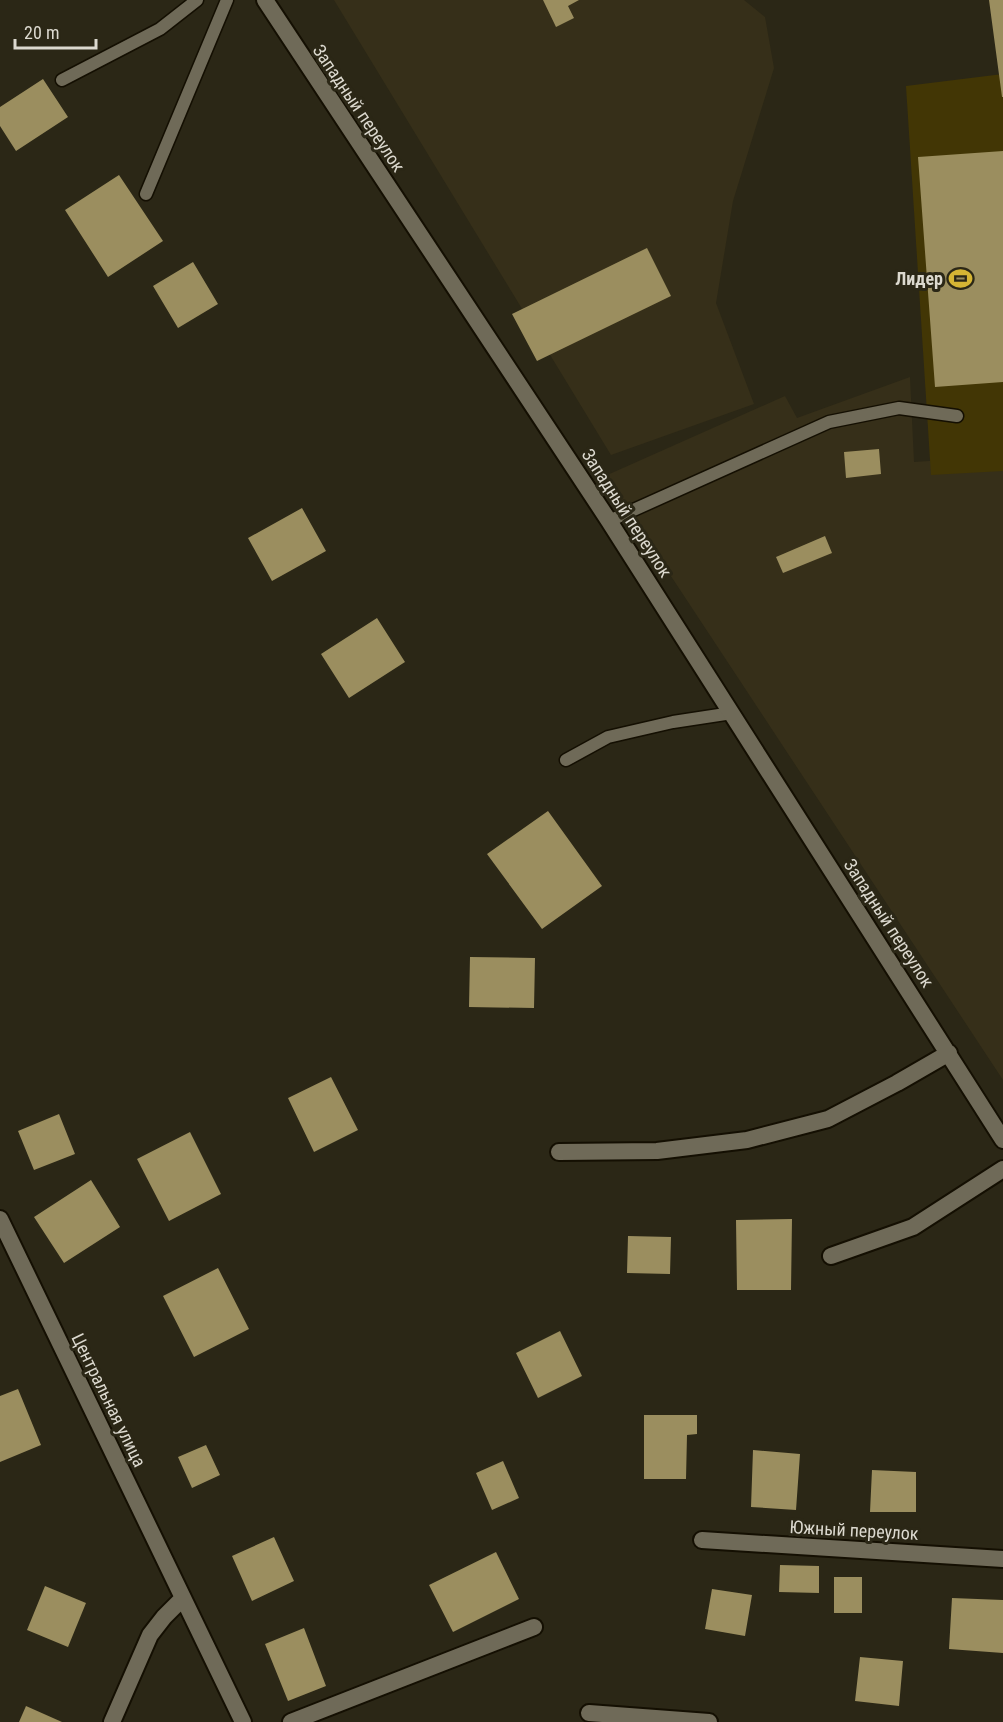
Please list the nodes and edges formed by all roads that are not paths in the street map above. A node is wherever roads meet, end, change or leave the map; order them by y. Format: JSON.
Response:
{"nodes":[{"id":1,"x":197,"y":0,"type":"edge"},
{"id":2,"x":227,"y":0,"type":"edge"},
{"id":3,"x":265,"y":0,"type":"edge"},
{"id":4,"x":62,"y":80,"type":"dead end"},
{"id":5,"x":146,"y":194,"type":"dead end"},
{"id":6,"x":957,"y":416,"type":"dead end"},
{"id":7,"x":609,"y":521,"type":"junction"},
{"id":8,"x":732,"y":713,"type":"junction"},
{"id":9,"x":566,"y":760,"type":"dead end"},
{"id":10,"x":949,"y":1053,"type":"junction"},
{"id":11,"x":1003,"y":1140,"type":"edge"},
{"id":12,"x":559,"y":1152,"type":"dead end"},
{"id":13,"x":1003,"y":1169,"type":"edge"},
{"id":14,"x":0,"y":1219,"type":"edge"},
{"id":15,"x":831,"y":1256,"type":"dead end"},
{"id":16,"x":702,"y":1540,"type":"dead end"},
{"id":17,"x":1003,"y":1559,"type":"edge"},
{"id":18,"x":183,"y":1598,"type":"junction"},
{"id":19,"x":534,"y":1627,"type":"dead end"},
{"id":20,"x":589,"y":1713,"type":"dead end"},
{"id":21,"x":112,"y":1722,"type":"edge"},
{"id":22,"x":243,"y":1722,"type":"edge"},
{"id":23,"x":291,"y":1722,"type":"edge"},
{"id":24,"x":709,"y":1722,"type":"edge"}],
"edges":[{"from":1,"to":4,"type":"lane"},
{"from":2,"to":5,"type":"lane"},
{"from":3,"to":7,"type":"street","name":"Западный переулок"},
{"from":6,"to":7,"type":"lane"},
{"from":7,"to":8,"type":"street","name":"Западный переулок"},
{"from":8,"to":9,"type":"lane"},
{"from":8,"to":10,"type":"street","name":"Западный переулок"},
{"from":10,"to":11,"type":"street","name":"Западный переулок"},
{"from":10,"to":12,"type":"street"},
{"from":13,"to":15,"type":"street"},
{"from":14,"to":18,"type":"street","name":"Центральная улица"},
{"from":16,"to":17,"type":"street","name":"Южный переулок"},
{"from":18,"to":21,"type":"street"},
{"from":18,"to":22,"type":"street","name":"Центральная улица"},
{"from":19,"to":23,"type":"street"},
{"from":20,"to":24,"type":"street"}]}
